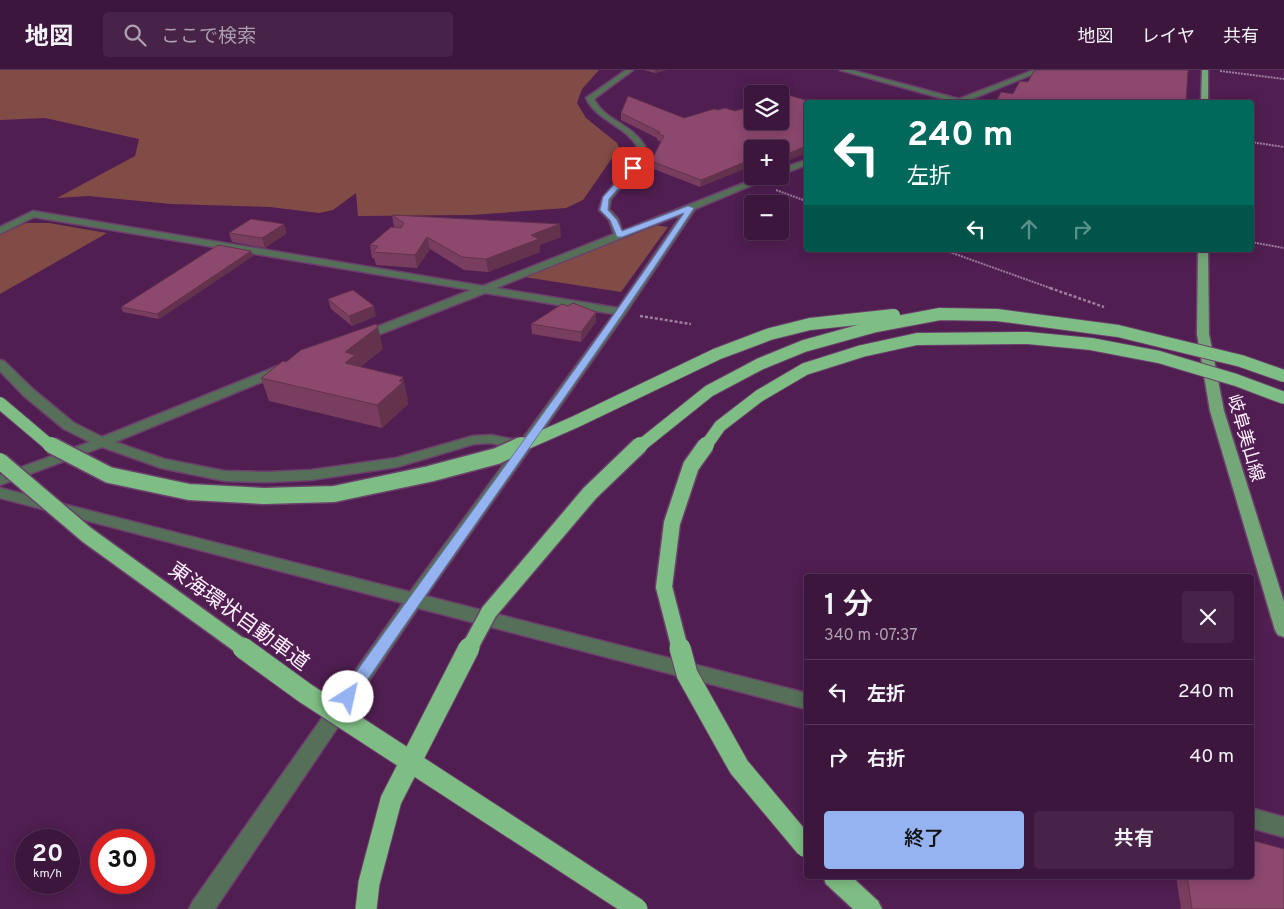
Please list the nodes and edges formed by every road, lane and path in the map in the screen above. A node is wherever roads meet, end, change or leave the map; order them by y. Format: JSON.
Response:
{"nodes":[{"id":1,"x":630,"y":70,"type":"edge"},
{"id":2,"x":843,"y":70,"type":"edge"},
{"id":3,"x":1040,"y":70,"type":"edge"},
{"id":4,"x":1205,"y":70,"type":"edge"},
{"id":5,"x":1215,"y":70,"type":"edge"},
{"id":6,"x":1284,"y":78,"type":"edge"},
{"id":7,"x":954,"y":100,"type":"edge"},
{"id":8,"x":966,"y":100,"type":"edge"},
{"id":9,"x":1205,"y":100,"type":"edge"},
{"id":10,"x":1254,"y":142,"type":"edge"},
{"id":11,"x":1284,"y":147,"type":"edge"},
{"id":12,"x":804,"y":163,"type":"edge"},
{"id":13,"x":789,"y":169,"type":"edge"},
{"id":14,"x":747,"y":185,"type":"edge"},
{"id":15,"x":762,"y":185,"type":"edge"},
{"id":16,"x":804,"y":200,"type":"edge"},
{"id":17,"x":691,"y":208,"type":"junction"},
{"id":18,"x":0,"y":230,"type":"edge"},
{"id":19,"x":619,"y":235,"type":"junction"},
{"id":20,"x":1254,"y":243,"type":"edge"},
{"id":21,"x":1284,"y":248,"type":"edge"},
{"id":22,"x":950,"y":252,"type":"edge"},
{"id":23,"x":1203,"y":252,"type":"edge"},
{"id":24,"x":481,"y":290,"type":"junction"},
{"id":25,"x":1108,"y":308,"type":"dead end"},
{"id":26,"x":621,"y":312,"type":"junction"},
{"id":27,"x":940,"y":314,"type":"junction"},
{"id":28,"x":691,"y":324,"type":"dead end"},
{"id":29,"x":346,"y":343,"type":"edge"},
{"id":30,"x":0,"y":364,"type":"edge"},
{"id":31,"x":292,"y":365,"type":"edge"},
{"id":32,"x":1284,"y":376,"type":"edge"},
{"id":33,"x":1284,"y":398,"type":"edge"},
{"id":34,"x":0,"y":403,"type":"edge"},
{"id":35,"x":102,"y":442,"type":"junction"},
{"id":36,"x":524,"y":446,"type":"junction"},
{"id":37,"x":0,"y":461,"type":"edge"},
{"id":38,"x":0,"y":480,"type":"edge"},
{"id":39,"x":0,"y":493,"type":"edge"},
{"id":40,"x":415,"y":599,"type":"junction"},
{"id":41,"x":1284,"y":630,"type":"edge"},
{"id":42,"x":804,"y":701,"type":"edge"},
{"id":43,"x":1254,"y":819,"type":"edge"},
{"id":44,"x":1284,"y":827,"type":"edge"},
{"id":45,"x":804,"y":845,"type":"edge"},
{"id":46,"x":837,"y":879,"type":"edge"},
{"id":47,"x":201,"y":909,"type":"edge"},
{"id":48,"x":366,"y":909,"type":"edge"},
{"id":49,"x":637,"y":909,"type":"edge"},
{"id":50,"x":870,"y":909,"type":"edge"}],
"edges":[{"from":1,"to":19,"type":"street"},
{"from":2,"to":7,"type":"street"},
{"from":3,"to":8,"type":"street"},
{"from":4,"to":9,"type":"main road"},
{"from":5,"to":6,"type":"path"},
{"from":10,"to":11,"type":"path"},
{"from":12,"to":13,"type":"street"},
{"from":14,"to":17,"type":"street"},
{"from":15,"to":16,"type":"path"},
{"from":17,"to":19,"type":"street"},
{"from":17,"to":26,"type":"street"},
{"from":18,"to":24,"type":"street"},
{"from":19,"to":24,"type":"street"},
{"from":20,"to":21,"type":"path"},
{"from":22,"to":25,"type":"path"},
{"from":23,"to":41,"type":"main road","name":"岐阜美山線"},
{"from":24,"to":26,"type":"street"},
{"from":24,"to":29,"type":"street"},
{"from":26,"to":28,"type":"path"},
{"from":26,"to":36,"type":"street"},
{"from":27,"to":32,"type":"highway","bridge":true},
{"from":27,"to":34,"type":"highway","bridge":true},
{"from":27,"to":48,"type":"highway","bridge":true},
{"from":30,"to":35,"type":"street"},
{"from":31,"to":35,"type":"street"},
{"from":33,"to":45,"type":"highway","bridge":true},
{"from":35,"to":36,"type":"street"},
{"from":35,"to":38,"type":"street"},
{"from":36,"to":40,"type":"street"},
{"from":37,"to":49,"type":"highway","name":"東海環状自動車道","bridge":true},
{"from":39,"to":40,"type":"street"},
{"from":40,"to":42,"type":"street"},
{"from":40,"to":47,"type":"street"},
{"from":43,"to":44,"type":"street"},
{"from":46,"to":50,"type":"highway"}]}
